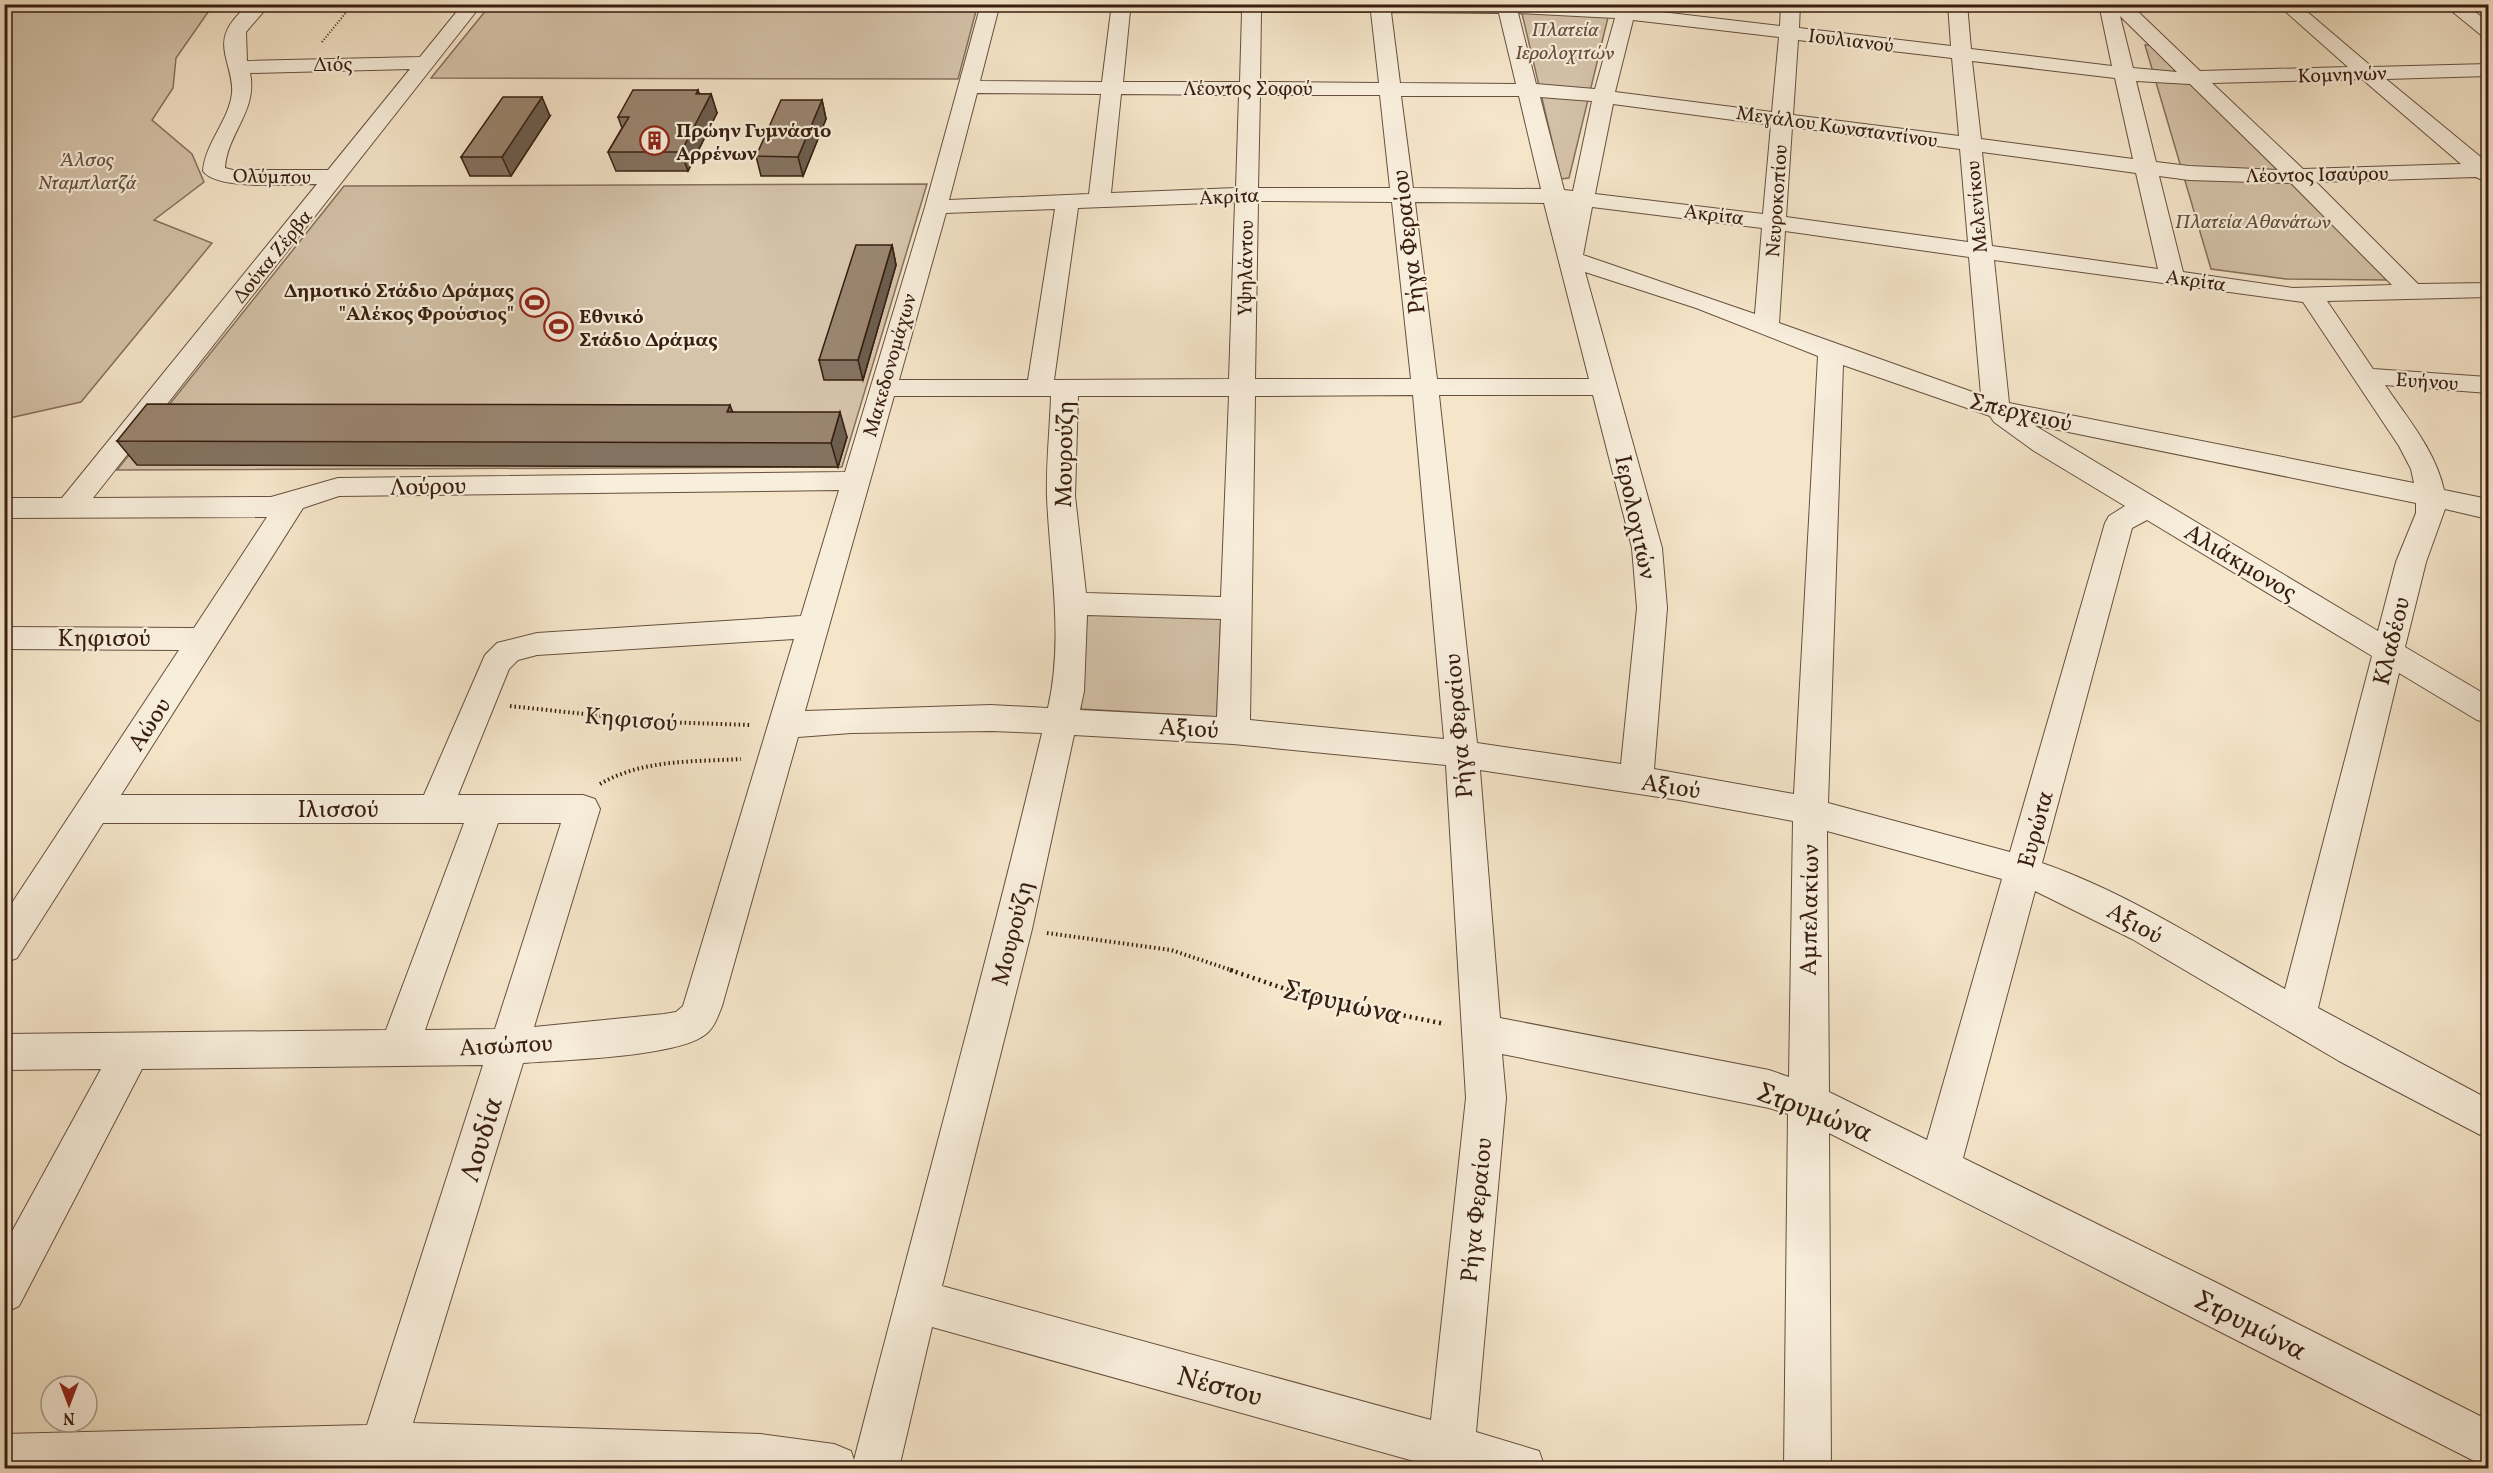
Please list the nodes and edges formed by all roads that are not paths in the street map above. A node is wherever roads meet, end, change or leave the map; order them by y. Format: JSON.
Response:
{"nodes":[{"id":1,"x":261,"y":4,"type":"edge"},
{"id":2,"x":473,"y":4,"type":"edge"},
{"id":3,"x":603,"y":4,"type":"edge"},
{"id":4,"x":1791,"y":4,"type":"edge"},
{"id":5,"x":1957,"y":4,"type":"edge"},
{"id":6,"x":2108,"y":4,"type":"edge"},
{"id":7,"x":2119,"y":4,"type":"edge"},
{"id":8,"x":2286,"y":4,"type":"edge"},
{"id":9,"x":2452,"y":4,"type":"edge"},
{"id":10,"x":736,"y":5,"type":"edge"},
{"id":11,"x":990,"y":5,"type":"edge"},
{"id":12,"x":1121,"y":5,"type":"edge"},
{"id":13,"x":1252,"y":5,"type":"edge"},
{"id":14,"x":1380,"y":5,"type":"edge"},
{"id":15,"x":1506,"y":5,"type":"edge"},
{"id":16,"x":1627,"y":9,"type":"edge"},
{"id":17,"x":2488,"y":31,"type":"edge"},
{"id":18,"x":1789,"y":33,"type":"junction"},
{"id":19,"x":1962,"y":54,"type":"junction"},
{"id":20,"x":426,"y":63,"type":"junction"},
{"id":21,"x":239,"y":68,"type":"junction"},
{"id":22,"x":2488,"y":70,"type":"edge"},
{"id":23,"x":2123,"y":74,"type":"junction"},
{"id":24,"x":2367,"y":74,"type":"junction"},
{"id":25,"x":2196,"y":79,"type":"junction"},
{"id":26,"x":967,"y":87,"type":"junction"},
{"id":27,"x":1112,"y":87,"type":"junction"},
{"id":28,"x":1249,"y":89,"type":"junction"},
{"id":29,"x":1390,"y":89,"type":"junction"},
{"id":30,"x":1528,"y":90,"type":"junction"},
{"id":31,"x":1604,"y":95,"type":"junction"},
{"id":32,"x":1782,"y":119,"type":"junction"},
{"id":33,"x":1970,"y":143,"type":"junction"},
{"id":34,"x":2145,"y":168,"type":"junction"},
{"id":35,"x":2486,"y":172,"type":"edge"},
{"id":36,"x":2297,"y":176,"type":"junction"},
{"id":37,"x":335,"y":177,"type":"junction"},
{"id":38,"x":1403,"y":195,"type":"junction"},
{"id":39,"x":1246,"y":196,"type":"junction"},
{"id":40,"x":1568,"y":197,"type":"junction"},
{"id":41,"x":1099,"y":202,"type":"junction"},
{"id":42,"x":1067,"y":203,"type":"junction"},
{"id":43,"x":936,"y":207,"type":"junction"},
{"id":44,"x":1774,"y":222,"type":"junction"},
{"id":45,"x":1980,"y":251,"type":"junction"},
{"id":46,"x":1570,"y":260,"type":"junction"},
{"id":47,"x":2172,"y":277,"type":"junction"},
{"id":48,"x":2488,"y":290,"type":"edge"},
{"id":49,"x":2412,"y":292,"type":"junction"},
{"id":50,"x":2311,"y":296,"type":"junction"},
{"id":51,"x":1766,"y":326,"type":"junction"},
{"id":52,"x":1831,"y":352,"type":"junction"},
{"id":53,"x":2365,"y":376,"type":"junction"},
{"id":54,"x":2488,"y":385,"type":"edge"},
{"id":55,"x":1242,"y":387,"type":"junction"},
{"id":56,"x":1425,"y":387,"type":"junction"},
{"id":57,"x":1605,"y":387,"type":"junction"},
{"id":58,"x":883,"y":388,"type":"junction"},
{"id":59,"x":1053,"y":388,"type":"junction"},
{"id":60,"x":1996,"y":410,"type":"junction"},
{"id":61,"x":856,"y":481,"type":"junction"},
{"id":62,"x":2431,"y":496,"type":"junction"},
{"id":63,"x":293,"y":500,"type":"junction"},
{"id":64,"x":2148,"y":506,"type":"junction"},
{"id":65,"x":70,"y":507,"type":"junction"},
{"id":66,"x":4,"y":508,"type":"edge"},
{"id":67,"x":2488,"y":509,"type":"edge"},
{"id":68,"x":1072,"y":604,"type":"junction"},
{"id":69,"x":1236,"y":608,"type":"junction"},
{"id":70,"x":813,"y":627,"type":"junction"},
{"id":71,"x":4,"y":638,"type":"edge"},
{"id":72,"x":204,"y":639,"type":"junction"},
{"id":73,"x":2389,"y":650,"type":"junction"},
{"id":74,"x":2488,"y":711,"type":"edge"},
{"id":75,"x":1062,"y":720,"type":"junction"},
{"id":76,"x":1233,"y":731,"type":"junction"},
{"id":77,"x":780,"y":741,"type":"junction"},
{"id":78,"x":1462,"y":754,"type":"junction"},
{"id":79,"x":1636,"y":780,"type":"junction"},
{"id":80,"x":94,"y":809,"type":"junction"},
{"id":81,"x":435,"y":809,"type":"junction"},
{"id":82,"x":486,"y":809,"type":"junction"},
{"id":83,"x":583,"y":809,"type":"joint"},
{"id":84,"x":1810,"y":812,"type":"junction"},
{"id":85,"x":2024,"y":870,"type":"junction"},
{"id":86,"x":4,"y":947,"type":"edge"},
{"id":87,"x":2297,"y":1016,"type":"junction"},
{"id":88,"x":1481,"y":1032,"type":"junction"},
{"id":89,"x":508,"y":1047,"type":"junction"},
{"id":90,"x":399,"y":1049,"type":"junction"},
{"id":91,"x":130,"y":1051,"type":"junction"},
{"id":92,"x":4,"y":1052,"type":"edge"},
{"id":93,"x":1807,"y":1102,"type":"junction"},
{"id":94,"x":2488,"y":1120,"type":"edge"},
{"id":95,"x":1940,"y":1167,"type":"junction"},
{"id":96,"x":4,"y":1291,"type":"edge"},
{"id":97,"x":917,"y":1301,"type":"junction"},
{"id":98,"x":2488,"y":1445,"type":"edge"},
{"id":99,"x":1451,"y":1448,"type":"junction"},
{"id":100,"x":379,"y":1458,"type":"edge"},
{"id":101,"x":22,"y":1461,"type":"edge"},
{"id":102,"x":834,"y":1468,"type":"edge"},
{"id":103,"x":876,"y":1468,"type":"edge"},
{"id":104,"x":1522,"y":1468,"type":"edge"},
{"id":105,"x":1807,"y":1468,"type":"edge"}],
"edges":[{"from":1,"to":21,"type":"street","name":"Ολύμπου"},
{"from":2,"to":20,"type":"street","name":"Δούκα Ζέρβα"},
{"from":3,"to":10,"type":"street","name":"Ιουλιανού"},
{"from":4,"to":18,"type":"street","name":"Νευροκοπίου"},
{"from":5,"to":19,"type":"street","name":"Μελενίκου"},
{"from":6,"to":23,"type":"street"},
{"from":7,"to":25,"type":"street"},
{"from":8,"to":24,"type":"street"},
{"from":9,"to":17,"type":"street"},
{"from":10,"to":11,"type":"street","name":"Ιουλιανού"},
{"from":11,"to":12,"type":"street","name":"Ιουλιανού"},
{"from":11,"to":26,"type":"street","name":"Μακεδονομάχων"},
{"from":12,"to":13,"type":"street","name":"Ιουλιανού"},
{"from":12,"to":27,"type":"street"},
{"from":13,"to":14,"type":"street","name":"Ιουλιανού"},
{"from":13,"to":28,"type":"street","name":"Υψηλάντου"},
{"from":14,"to":15,"type":"street","name":"Ιουλιανού"},
{"from":14,"to":29,"type":"street","name":"Ρήγα Φεραίου"},
{"from":15,"to":16,"type":"street","name":"Ιουλιανού"},
{"from":15,"to":30,"type":"street","name":"Ιερολοχιτών"},
{"from":16,"to":18,"type":"street","name":"Ιουλιανού"},
{"from":16,"to":31,"type":"street","name":"Ιερολοχιτών"},
{"from":18,"to":19,"type":"street","name":"Ιουλιανού"},
{"from":18,"to":32,"type":"street","name":"Νευροκοπίου"},
{"from":19,"to":23,"type":"street","name":"Ιουλιανού"},
{"from":19,"to":33,"type":"street","name":"Μελενίκου"},
{"from":20,"to":21,"type":"street","name":"Διός"},
{"from":20,"to":37,"type":"street","name":"Δούκα Ζέρβα"},
{"from":21,"to":37,"type":"street","name":"Ολύμπου"},
{"from":22,"to":24,"type":"street","name":"Κομνηνών"},
{"from":23,"to":25,"type":"street","name":"Ιουλιανού"},
{"from":23,"to":34,"type":"street"},
{"from":24,"to":25,"type":"street","name":"Κομνηνών"},
{"from":24,"to":35,"type":"street"},
{"from":25,"to":36,"type":"street"},
{"from":26,"to":27,"type":"street","name":"Λέοντος Σοφού"},
{"from":26,"to":43,"type":"street","name":"Μακεδονομάχων"},
{"from":27,"to":28,"type":"street","name":"Λέοντος Σοφού"},
{"from":27,"to":41,"type":"street"},
{"from":28,"to":29,"type":"street","name":"Λέοντος Σοφού"},
{"from":28,"to":39,"type":"street","name":"Υψηλάντου"},
{"from":29,"to":30,"type":"street","name":"Λέοντος Σοφού"},
{"from":29,"to":38,"type":"street","name":"Ρήγα Φεραίου"},
{"from":30,"to":31,"type":"street","name":"Μεγάλου Κωνσταντίνου"},
{"from":30,"to":40,"type":"street","name":"Ιερολοχιτών"},
{"from":31,"to":32,"type":"street","name":"Μεγάλου Κωνσταντίνου"},
{"from":31,"to":40,"type":"street","name":"Ιερολοχιτών"},
{"from":32,"to":33,"type":"street","name":"Μεγάλου Κωνσταντίνου"},
{"from":32,"to":44,"type":"street","name":"Νευροκοπίου"},
{"from":33,"to":34,"type":"street","name":"Μεγάλου Κωνσταντίνου"},
{"from":33,"to":45,"type":"street","name":"Μελενίκου"},
{"from":34,"to":36,"type":"street","name":"Λέοντος Ισαύρου"},
{"from":34,"to":47,"type":"street"},
{"from":35,"to":36,"type":"street","name":"Λέοντος Ισαύρου"},
{"from":36,"to":49,"type":"street"},
{"from":37,"to":65,"type":"street","name":"Δούκα Ζέρβα"},
{"from":38,"to":39,"type":"street","name":"Ακρίτα"},
{"from":38,"to":40,"type":"street","name":"Ακρίτα"},
{"from":38,"to":56,"type":"street","name":"Ρήγα Φεραίου"},
{"from":39,"to":41,"type":"street","name":"Ακρίτα"},
{"from":39,"to":55,"type":"street","name":"Υψηλάντου"},
{"from":40,"to":44,"type":"street","name":"Ακρίτα"},
{"from":40,"to":46,"type":"street","name":"Ιερολοχιτών"},
{"from":41,"to":42,"type":"street","name":"Ακρίτα"},
{"from":42,"to":43,"type":"street","name":"Ακρίτα"},
{"from":42,"to":59,"type":"street","name":"Μουρούζη"},
{"from":43,"to":58,"type":"street","name":"Μακεδονομάχων"},
{"from":44,"to":45,"type":"street","name":"Ακρίτα"},
{"from":44,"to":51,"type":"street","name":"Νευροκοπίου"},
{"from":45,"to":47,"type":"street","name":"Ακρίτα"},
{"from":45,"to":60,"type":"street","name":"Μελενίκου"},
{"from":46,"to":51,"type":"street","name":"Σπερχειού"},
{"from":46,"to":57,"type":"street","name":"Ιερολοχιτών"},
{"from":47,"to":50,"type":"street","name":"Ακρίτα"},
{"from":48,"to":49,"type":"street","name":"Ακρίτα"},
{"from":49,"to":50,"type":"street","name":"Ακρίτα"},
{"from":50,"to":53,"type":"street","name":"Κλαδέου"},
{"from":51,"to":52,"type":"street","name":"Σπερχειού"},
{"from":52,"to":60,"type":"street","name":"Σπερχειού"},
{"from":52,"to":84,"type":"street","name":"Αμπελακίων"},
{"from":53,"to":54,"type":"street","name":"Ευήνου"},
{"from":53,"to":62,"type":"street","name":"Κλαδέου"},
{"from":55,"to":56,"type":"street"},
{"from":55,"to":59,"type":"street"},
{"from":55,"to":69,"type":"street","name":"Υψηλάντου"},
{"from":56,"to":57,"type":"street"},
{"from":56,"to":78,"type":"street","name":"Ρήγα Φεραίου"},
{"from":57,"to":79,"type":"street","name":"Ιερολοχιτών"},
{"from":58,"to":59,"type":"street"},
{"from":58,"to":61,"type":"street","name":"Μακεδονομάχων"},
{"from":59,"to":68,"type":"street","name":"Μουρούζη"},
{"from":60,"to":62,"type":"street","name":"Σπερχειού"},
{"from":60,"to":64,"type":"street","name":"Αλιάκμονος"},
{"from":61,"to":63,"type":"street","name":"Λούρου"},
{"from":61,"to":70,"type":"street","name":"Μακεδονομάχων"},
{"from":62,"to":67,"type":"street","name":"Σπερχειού"},
{"from":62,"to":73,"type":"street","name":"Κλαδέου"},
{"from":63,"to":65,"type":"street","name":"Λούρου"},
{"from":63,"to":72,"type":"street","name":"Αώου"},
{"from":64,"to":73,"type":"street","name":"Αλιάκμονος"},
{"from":64,"to":85,"type":"street","name":"Ευρώτα"},
{"from":65,"to":66,"type":"street","name":"Λούρου"},
{"from":68,"to":69,"type":"street"},
{"from":68,"to":75,"type":"street","name":"Μουρούζη"},
{"from":69,"to":76,"type":"street","name":"Υψηλάντου"},
{"from":70,"to":77,"type":"street","name":"Μακεδονομάχων"},
{"from":70,"to":81,"type":"street"},
{"from":71,"to":72,"type":"street","name":"Κηφισού"},
{"from":72,"to":80,"type":"street","name":"Αώου"},
{"from":73,"to":74,"type":"street","name":"Αλιάκμονος"},
{"from":73,"to":87,"type":"street","name":"Κλαδέου"},
{"from":75,"to":76,"type":"street","name":"Αξιού"},
{"from":75,"to":77,"type":"street","name":"Αξιού"},
{"from":75,"to":97,"type":"street","name":"Μουρούζη"},
{"from":76,"to":78,"type":"street","name":"Αξιού"},
{"from":77,"to":89,"type":"street","name":"Αισώπου"},
{"from":78,"to":79,"type":"street","name":"Αξιού"},
{"from":78,"to":88,"type":"street","name":"Ρήγα Φεραίου"},
{"from":79,"to":84,"type":"street","name":"Αξιού"},
{"from":80,"to":81,"type":"street","name":"Ιλισσού"},
{"from":80,"to":86,"type":"street","name":"Αώου"},
{"from":81,"to":82,"type":"street","name":"Ιλισσού"},
{"from":82,"to":83,"type":"street","name":"Ιλισσού"},
{"from":82,"to":90,"type":"street"},
{"from":83,"to":89,"type":"street","name":"Λουδία"},
{"from":84,"to":85,"type":"street","name":"Αξιού"},
{"from":84,"to":93,"type":"street","name":"Αμπελακίων"},
{"from":85,"to":87,"type":"street","name":"Αξιού"},
{"from":85,"to":95,"type":"street","name":"Ευρώτα"},
{"from":87,"to":94,"type":"street","name":"Αξιού"},
{"from":88,"to":93,"type":"street","name":"Στρυμώνα"},
{"from":88,"to":99,"type":"street","name":"Ρήγα Φεραίου"},
{"from":89,"to":90,"type":"street","name":"Αισώπου"},
{"from":89,"to":100,"type":"street","name":"Λουδία"},
{"from":90,"to":91,"type":"street","name":"Αισώπου"},
{"from":91,"to":92,"type":"street","name":"Αισώπου"},
{"from":91,"to":96,"type":"street"},
{"from":93,"to":95,"type":"street","name":"Στρυμώνα"},
{"from":93,"to":105,"type":"street","name":"Αμπελακίων"},
{"from":95,"to":98,"type":"street","name":"Στρυμώνα"},
{"from":97,"to":99,"type":"street","name":"Νέστου"},
{"from":97,"to":103,"type":"street","name":"Μουρούζη"},
{"from":99,"to":104,"type":"street","name":"Νέστου"},
{"from":100,"to":101,"type":"street"},
{"from":100,"to":102,"type":"street"}]}
